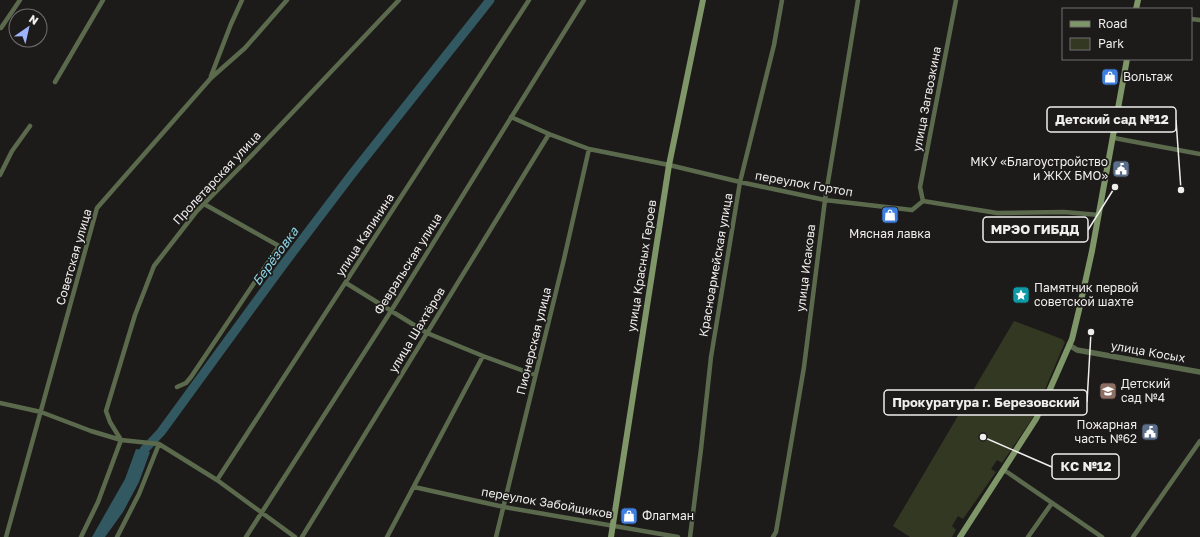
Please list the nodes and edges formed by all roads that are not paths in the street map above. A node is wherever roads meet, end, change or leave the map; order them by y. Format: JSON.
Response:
{"nodes":[{"id":1,"x":20,"y":0,"type":"edge"},
{"id":2,"x":103,"y":0,"type":"edge"},
{"id":3,"x":242,"y":0,"type":"edge"},
{"id":4,"x":287,"y":0,"type":"edge"},
{"id":5,"x":399,"y":0,"type":"edge"},
{"id":6,"x":529,"y":0,"type":"edge"},
{"id":7,"x":584,"y":0,"type":"edge"},
{"id":8,"x":703,"y":0,"type":"edge"},
{"id":9,"x":782,"y":0,"type":"edge"},
{"id":10,"x":858,"y":0,"type":"edge"},
{"id":11,"x":956,"y":0,"type":"edge"},
{"id":12,"x":0,"y":28,"type":"edge"},
{"id":13,"x":1127,"y":60,"type":"edge"},
{"id":14,"x":210,"y":78,"type":"junction"},
{"id":15,"x":55,"y":82,"type":"dead end"},
{"id":16,"x":512,"y":117,"type":"junction"},
{"id":17,"x":30,"y":126,"type":"dead end"},
{"id":18,"x":549,"y":134,"type":"junction"},
{"id":19,"x":1114,"y":138,"type":"junction"},
{"id":20,"x":590,"y":149,"type":"junction"},
{"id":21,"x":1200,"y":154,"type":"edge"},
{"id":22,"x":669,"y":165,"type":"junction"},
{"id":23,"x":0,"y":175,"type":"edge"},
{"id":24,"x":740,"y":182,"type":"junction"},
{"id":25,"x":825,"y":200,"type":"junction"},
{"id":26,"x":923,"y":201,"type":"junction"},
{"id":27,"x":204,"y":204,"type":"junction"},
{"id":28,"x":1099,"y":215,"type":"junction"},
{"id":29,"x":346,"y":283,"type":"junction"},
{"id":30,"x":391,"y":311,"type":"junction"},
{"id":31,"x":427,"y":333,"type":"junction"},
{"id":32,"x":1069,"y":345,"type":"junction"},
{"id":33,"x":483,"y":356,"type":"junction"},
{"id":34,"x":1200,"y":372,"type":"edge"},
{"id":35,"x":536,"y":375,"type":"junction"},
{"id":36,"x":177,"y":387,"type":"dead end"},
{"id":37,"x":0,"y":403,"type":"edge"},
{"id":38,"x":41,"y":412,"type":"junction"},
{"id":39,"x":121,"y":440,"type":"junction"},
{"id":40,"x":1200,"y":441,"type":"edge"},
{"id":41,"x":159,"y":444,"type":"junction"},
{"id":42,"x":1004,"y":470,"type":"junction"},
{"id":43,"x":217,"y":480,"type":"junction"},
{"id":44,"x":414,"y":487,"type":"junction"},
{"id":45,"x":1052,"y":503,"type":"junction"},
{"id":46,"x":504,"y":507,"type":"junction"},
{"id":47,"x":262,"y":512,"type":"junction"},
{"id":48,"x":612,"y":525,"type":"junction"},
{"id":49,"x":6,"y":537,"type":"edge"},
{"id":50,"x":81,"y":537,"type":"edge"},
{"id":51,"x":117,"y":537,"type":"edge"},
{"id":52,"x":246,"y":537,"type":"edge"},
{"id":53,"x":295,"y":537,"type":"edge"},
{"id":54,"x":302,"y":537,"type":"edge"},
{"id":55,"x":387,"y":537,"type":"edge"},
{"id":56,"x":496,"y":537,"type":"edge"},
{"id":57,"x":610,"y":537,"type":"edge"},
{"id":58,"x":678,"y":537,"type":"edge"},
{"id":59,"x":690,"y":537,"type":"edge"},
{"id":60,"x":772,"y":537,"type":"edge"},
{"id":61,"x":960,"y":537,"type":"edge"},
{"id":62,"x":1028,"y":537,"type":"edge"},
{"id":63,"x":1102,"y":537,"type":"edge"},
{"id":64,"x":1132,"y":537,"type":"edge"}],
"edges":[{"from":1,"to":12,"type":"street"},
{"from":2,"to":15,"type":"street"},
{"from":3,"to":14,"type":"street"},
{"from":4,"to":14,"type":"street","name":"Советская улица"},
{"from":5,"to":27,"type":"street","name":"Пролетарская улица"},
{"from":6,"to":29,"type":"street","name":"улица Калинина"},
{"from":7,"to":16,"type":"street","name":"Февральская улица"},
{"from":8,"to":22,"type":"main road","name":"улица Красных Героев"},
{"from":9,"to":24,"type":"street","name":"Красноармейская улица"},
{"from":10,"to":25,"type":"street","name":"улица Исакова"},
{"from":11,"to":26,"type":"street","name":"улица Загвозкина"},
{"from":13,"to":19,"type":"main road"},
{"from":14,"to":38,"type":"street","name":"Советская улица"},
{"from":16,"to":18,"type":"street","name":"переулок Гортоп"},
{"from":16,"to":30,"type":"street","name":"Февральская улица"},
{"from":17,"to":23,"type":"street"},
{"from":18,"to":20,"type":"street","name":"переулок Гортоп"},
{"from":18,"to":31,"type":"street","name":"улица Шахтёров"},
{"from":19,"to":21,"type":"street"},
{"from":19,"to":28,"type":"main road"},
{"from":20,"to":22,"type":"street","name":"переулок Гортоп"},
{"from":20,"to":35,"type":"street","name":"Пионерская улица"},
{"from":22,"to":24,"type":"street","name":"переулок Гортоп"},
{"from":22,"to":48,"type":"main road","name":"улица Красных Героев"},
{"from":24,"to":25,"type":"street","name":"переулок Гортоп"},
{"from":24,"to":59,"type":"street","name":"Красноармейская улица"},
{"from":25,"to":26,"type":"street","name":"переулок Гортоп"},
{"from":25,"to":60,"type":"street","name":"улица Исакова"},
{"from":26,"to":28,"type":"street"},
{"from":27,"to":36,"type":"street"},
{"from":27,"to":39,"type":"street","name":"Пролетарская улица"},
{"from":28,"to":32,"type":"main road"},
{"from":29,"to":30,"type":"street"},
{"from":29,"to":43,"type":"street","name":"улица Калинина"},
{"from":30,"to":31,"type":"street"},
{"from":30,"to":47,"type":"street","name":"Февральская улица"},
{"from":31,"to":33,"type":"street"},
{"from":31,"to":54,"type":"street","name":"улица Шахтёров"},
{"from":32,"to":34,"type":"street","name":"улица Косых"},
{"from":32,"to":42,"type":"main road"},
{"from":33,"to":35,"type":"street"},
{"from":33,"to":44,"type":"street"},
{"from":35,"to":46,"type":"street","name":"Пионерская улица"},
{"from":37,"to":38,"type":"street"},
{"from":38,"to":39,"type":"street"},
{"from":38,"to":49,"type":"street","name":"Советская улица"},
{"from":39,"to":41,"type":"street"},
{"from":39,"to":50,"type":"street"},
{"from":40,"to":64,"type":"street"},
{"from":41,"to":43,"type":"street"},
{"from":41,"to":51,"type":"street"},
{"from":42,"to":45,"type":"street"},
{"from":42,"to":61,"type":"main road"},
{"from":43,"to":47,"type":"street"},
{"from":44,"to":46,"type":"street","name":"переулок Забойщиков"},
{"from":44,"to":55,"type":"street"},
{"from":45,"to":62,"type":"street"},
{"from":45,"to":63,"type":"street"},
{"from":46,"to":48,"type":"street","name":"переулок Забойщиков"},
{"from":46,"to":56,"type":"street","name":"Пионерская улица"},
{"from":47,"to":52,"type":"street","name":"Февральская улица"},
{"from":47,"to":53,"type":"street"},
{"from":48,"to":57,"type":"main road","name":"улица Красных Героев"},
{"from":48,"to":58,"type":"street","name":"переулок Забойщиков"}]}
